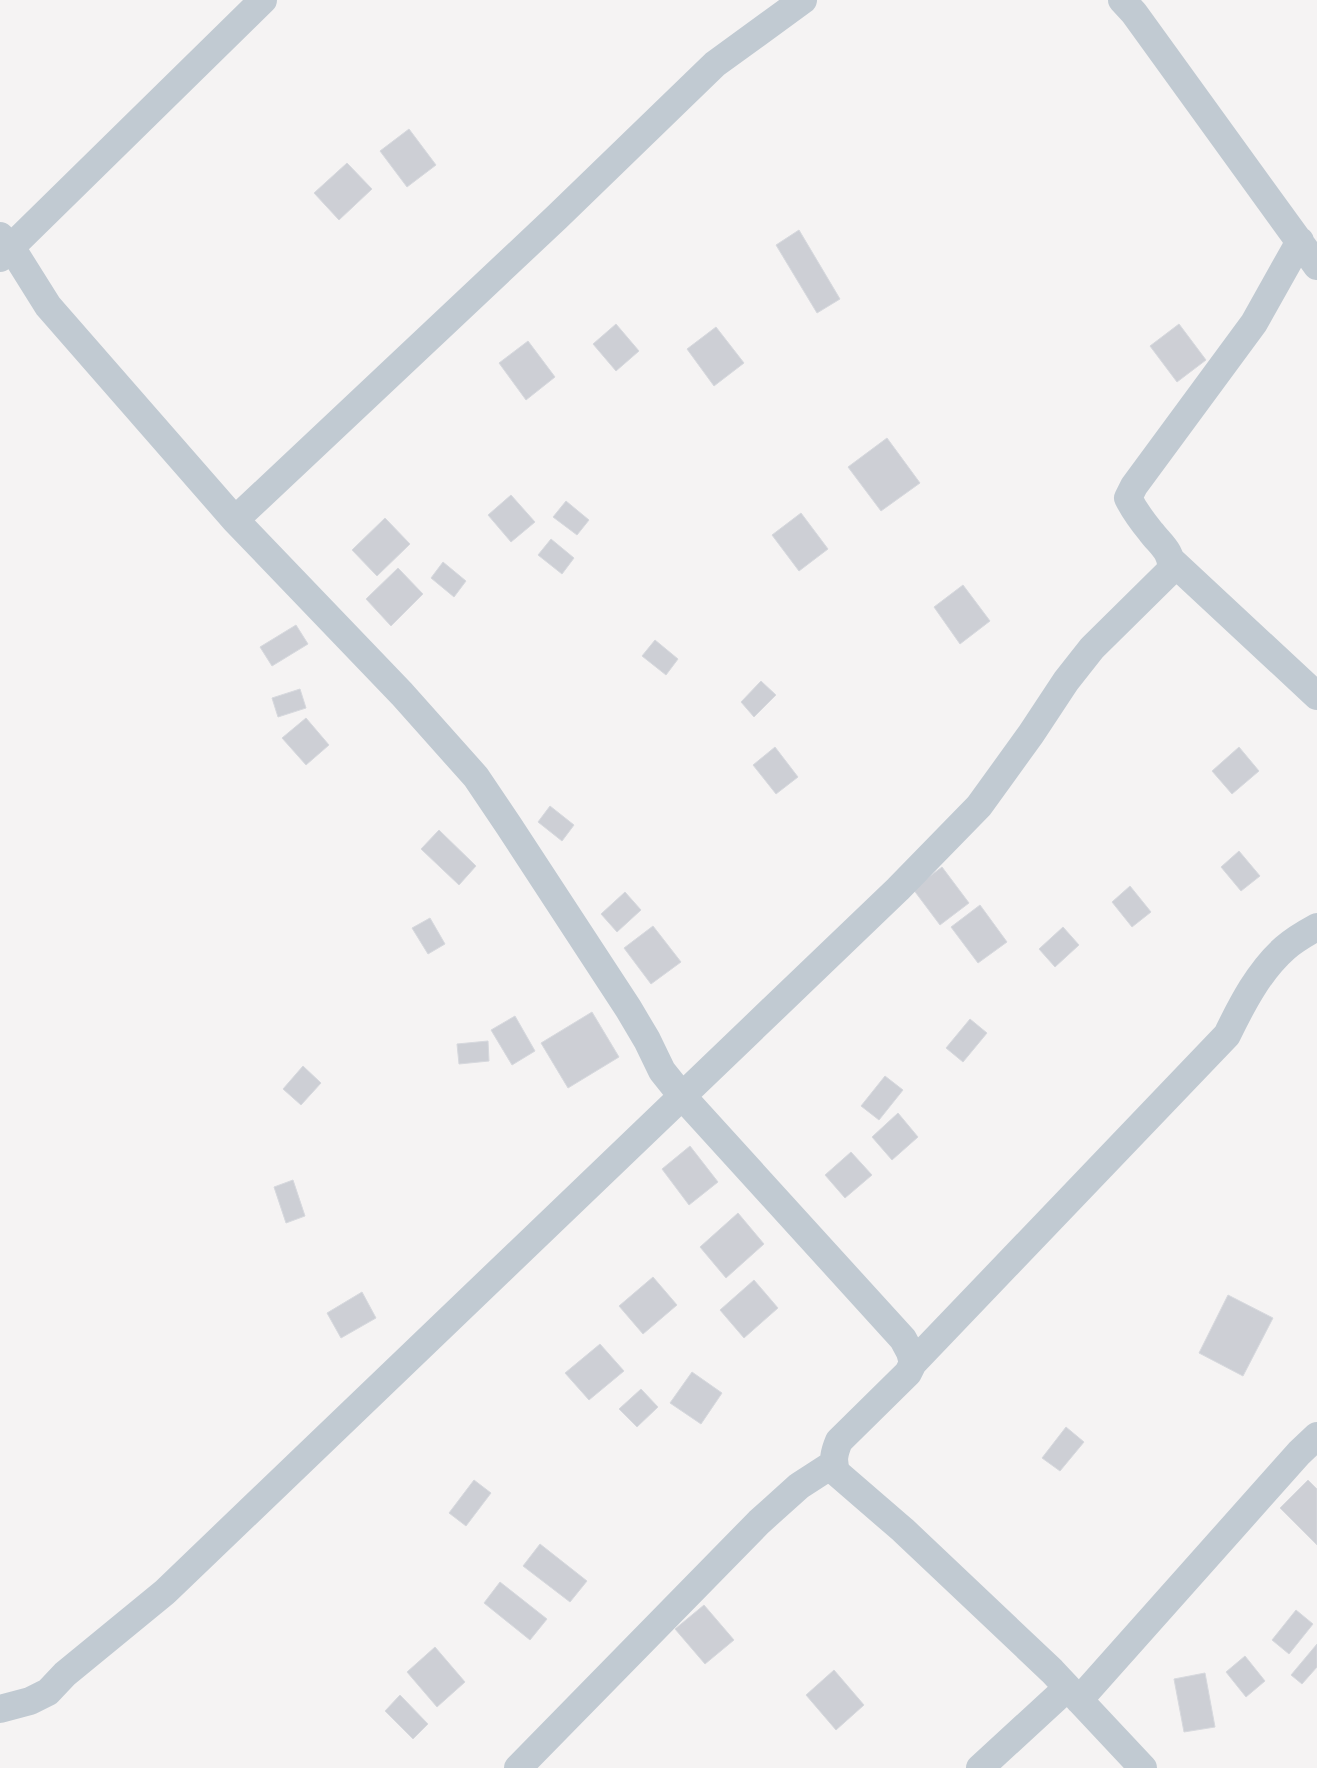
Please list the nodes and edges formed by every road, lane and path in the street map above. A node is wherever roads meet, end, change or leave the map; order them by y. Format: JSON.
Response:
{"nodes":[{"id":1,"x":263,"y":0,"type":"edge"},
{"id":2,"x":803,"y":0,"type":"edge"},
{"id":3,"x":1122,"y":0,"type":"edge"},
{"id":4,"x":1300,"y":241,"type":"junction"},
{"id":5,"x":4,"y":247,"type":"edge"},
{"id":6,"x":1317,"y":266,"type":"edge"},
{"id":7,"x":235,"y":520,"type":"junction"},
{"id":8,"x":1172,"y":561,"type":"junction"},
{"id":9,"x":1317,"y":696,"type":"edge"},
{"id":10,"x":1317,"y":927,"type":"edge"},
{"id":11,"x":682,"y":1096,"type":"junction"},
{"id":12,"x":913,"y":1363,"type":"junction"},
{"id":13,"x":1317,"y":1436,"type":"edge"},
{"id":14,"x":833,"y":1464,"type":"junction"},
{"id":15,"x":1073,"y":1694,"type":"junction"},
{"id":16,"x":0,"y":1709,"type":"edge"},
{"id":17,"x":518,"y":1768,"type":"edge"},
{"id":18,"x":980,"y":1768,"type":"edge"},
{"id":19,"x":1143,"y":1768,"type":"edge"}],
"edges":[{"from":1,"to":5,"type":"street"},
{"from":2,"to":7,"type":"street"},
{"from":3,"to":4,"type":"street"},
{"from":4,"to":6,"type":"street"},
{"from":4,"to":8,"type":"street"},
{"from":5,"to":7,"type":"street"},
{"from":7,"to":11,"type":"street"},
{"from":8,"to":9,"type":"street"},
{"from":8,"to":11,"type":"street"},
{"from":10,"to":12,"type":"street"},
{"from":11,"to":12,"type":"street"},
{"from":11,"to":16,"type":"street"},
{"from":12,"to":14,"type":"street"},
{"from":13,"to":15,"type":"street"},
{"from":14,"to":15,"type":"street"},
{"from":14,"to":17,"type":"street"},
{"from":15,"to":18,"type":"street"},
{"from":15,"to":19,"type":"street"}]}
